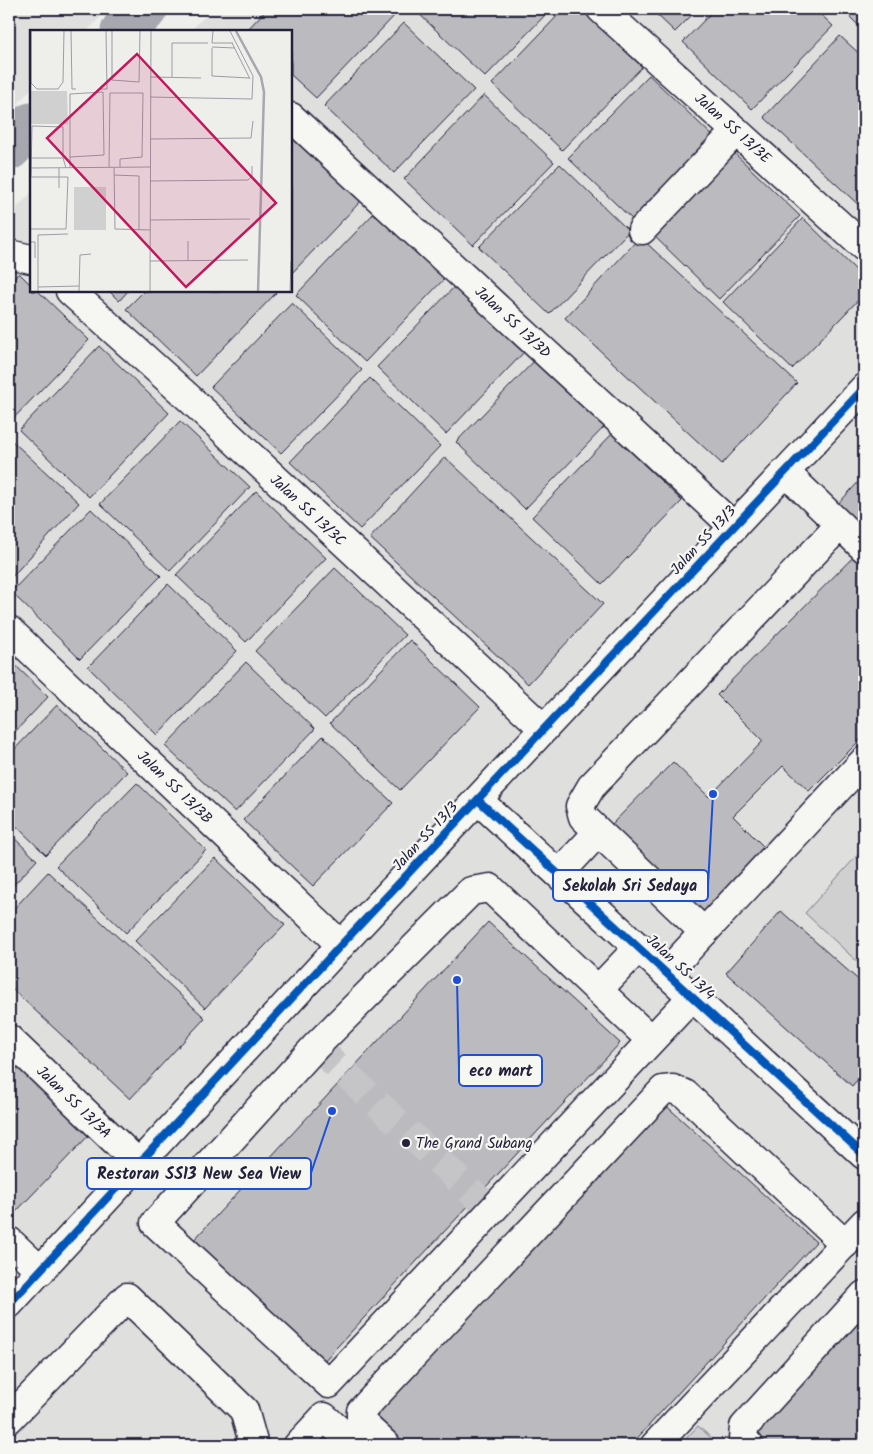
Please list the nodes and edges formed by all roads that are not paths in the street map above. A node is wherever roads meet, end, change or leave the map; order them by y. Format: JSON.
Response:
{"nodes":[{"id":1,"x":601,"y":9,"type":"edge"},
{"id":2,"x":292,"y":118,"type":"edge"},
{"id":3,"x":736,"y":131,"type":"junction"},
{"id":4,"x":642,"y":230,"type":"dead end"},
{"id":5,"x":864,"y":247,"type":"edge"},
{"id":6,"x":9,"y":254,"type":"edge"},
{"id":7,"x":30,"y":259,"type":"edge"},
{"id":8,"x":71,"y":292,"type":"edge"},
{"id":9,"x":864,"y":388,"type":"edge"},
{"id":10,"x":785,"y":472,"type":"junction"},
{"id":11,"x":840,"y":525,"type":"junction"},
{"id":12,"x":734,"y":527,"type":"junction"},
{"id":13,"x":864,"y":548,"type":"edge"},
{"id":14,"x":9,"y":630,"type":"edge"},
{"id":15,"x":544,"y":729,"type":"junction"},
{"id":16,"x":864,"y":761,"type":"edge"},
{"id":17,"x":478,"y":800,"type":"junction"},
{"id":18,"x":598,"y":832,"type":"junction"},
{"id":19,"x":559,"y":874,"type":"junction"},
{"id":20,"x":704,"y":932,"type":"junction"},
{"id":21,"x":341,"y":945,"type":"junction"},
{"id":22,"x":639,"y":947,"type":"junction"},
{"id":23,"x":666,"y":973,"type":"junction"},
{"id":24,"x":598,"y":990,"type":"junction"},
{"id":25,"x":692,"y":997,"type":"junction"},
{"id":26,"x":9,"y":1039,"type":"edge"},
{"id":27,"x":651,"y":1040,"type":"junction"},
{"id":28,"x":864,"y":1155,"type":"edge"},
{"id":29,"x":140,"y":1165,"type":"junction"},
{"id":30,"x":864,"y":1223,"type":"edge"},
{"id":31,"x":9,"y":1241,"type":"edge"},
{"id":32,"x":845,"y":1244,"type":"junction"},
{"id":33,"x":41,"y":1271,"type":"junction"},
{"id":34,"x":864,"y":1295,"type":"edge"},
{"id":35,"x":9,"y":1304,"type":"edge"},
{"id":36,"x":9,"y":1419,"type":"edge"},
{"id":37,"x":250,"y":1445,"type":"edge"},
{"id":38,"x":298,"y":1445,"type":"edge"},
{"id":39,"x":355,"y":1445,"type":"edge"},
{"id":40,"x":386,"y":1445,"type":"edge"},
{"id":41,"x":655,"y":1445,"type":"edge"},
{"id":42,"x":749,"y":1445,"type":"edge"}],
"edges":[{"from":1,"to":3,"type":"street","name":"Jalan SS 13/3E"},
{"from":2,"to":12,"type":"street","name":"Jalan SS 13/3D"},
{"from":3,"to":4,"type":"street"},
{"from":3,"to":5,"type":"street","name":"Jalan SS 13/3E"},
{"from":6,"to":7,"type":"street"},
{"from":8,"to":15,"type":"street","name":"Jalan SS 13/3C"},
{"from":9,"to":10,"type":"street","name":"Jalan SS 13/3"},
{"from":10,"to":11,"type":"street"},
{"from":10,"to":12,"type":"street","name":"Jalan SS 13/3"},
{"from":11,"to":13,"type":"street"},
{"from":11,"to":18,"type":"street"},
{"from":12,"to":15,"type":"street","name":"Jalan SS 13/3"},
{"from":14,"to":21,"type":"street","name":"Jalan SS 13/3B"},
{"from":15,"to":17,"type":"street","name":"Jalan SS 13/3"},
{"from":16,"to":20,"type":"street"},
{"from":17,"to":19,"type":"street","name":"Jalan SS 13/4"},
{"from":17,"to":21,"type":"street","name":"Jalan SS 13/3"},
{"from":18,"to":19,"type":"street"},
{"from":18,"to":20,"type":"street"},
{"from":19,"to":22,"type":"street","name":"Jalan SS 13/4"},
{"from":20,"to":23,"type":"street"},
{"from":21,"to":29,"type":"street","name":"Jalan SS 13/3"},
{"from":22,"to":23,"type":"street","name":"Jalan SS 13/4"},
{"from":22,"to":24,"type":"street"},
{"from":23,"to":25,"type":"street","name":"Jalan SS 13/4"},
{"from":24,"to":27,"type":"street"},
{"from":24,"to":27,"type":"street"},
{"from":25,"to":27,"type":"street"},
{"from":25,"to":28,"type":"street","name":"Jalan SS 13/4"},
{"from":26,"to":29,"type":"street","name":"Jalan SS 13/3A"},
{"from":29,"to":33,"type":"street","name":"Jalan SS 13/3"},
{"from":30,"to":32,"type":"street"},
{"from":31,"to":33,"type":"street"},
{"from":32,"to":40,"type":"street"},
{"from":32,"to":41,"type":"street"},
{"from":33,"to":35,"type":"street","name":"Jalan SS 13/3"},
{"from":34,"to":42,"type":"street"},
{"from":36,"to":37,"type":"street"},
{"from":38,"to":39,"type":"street"}]}
